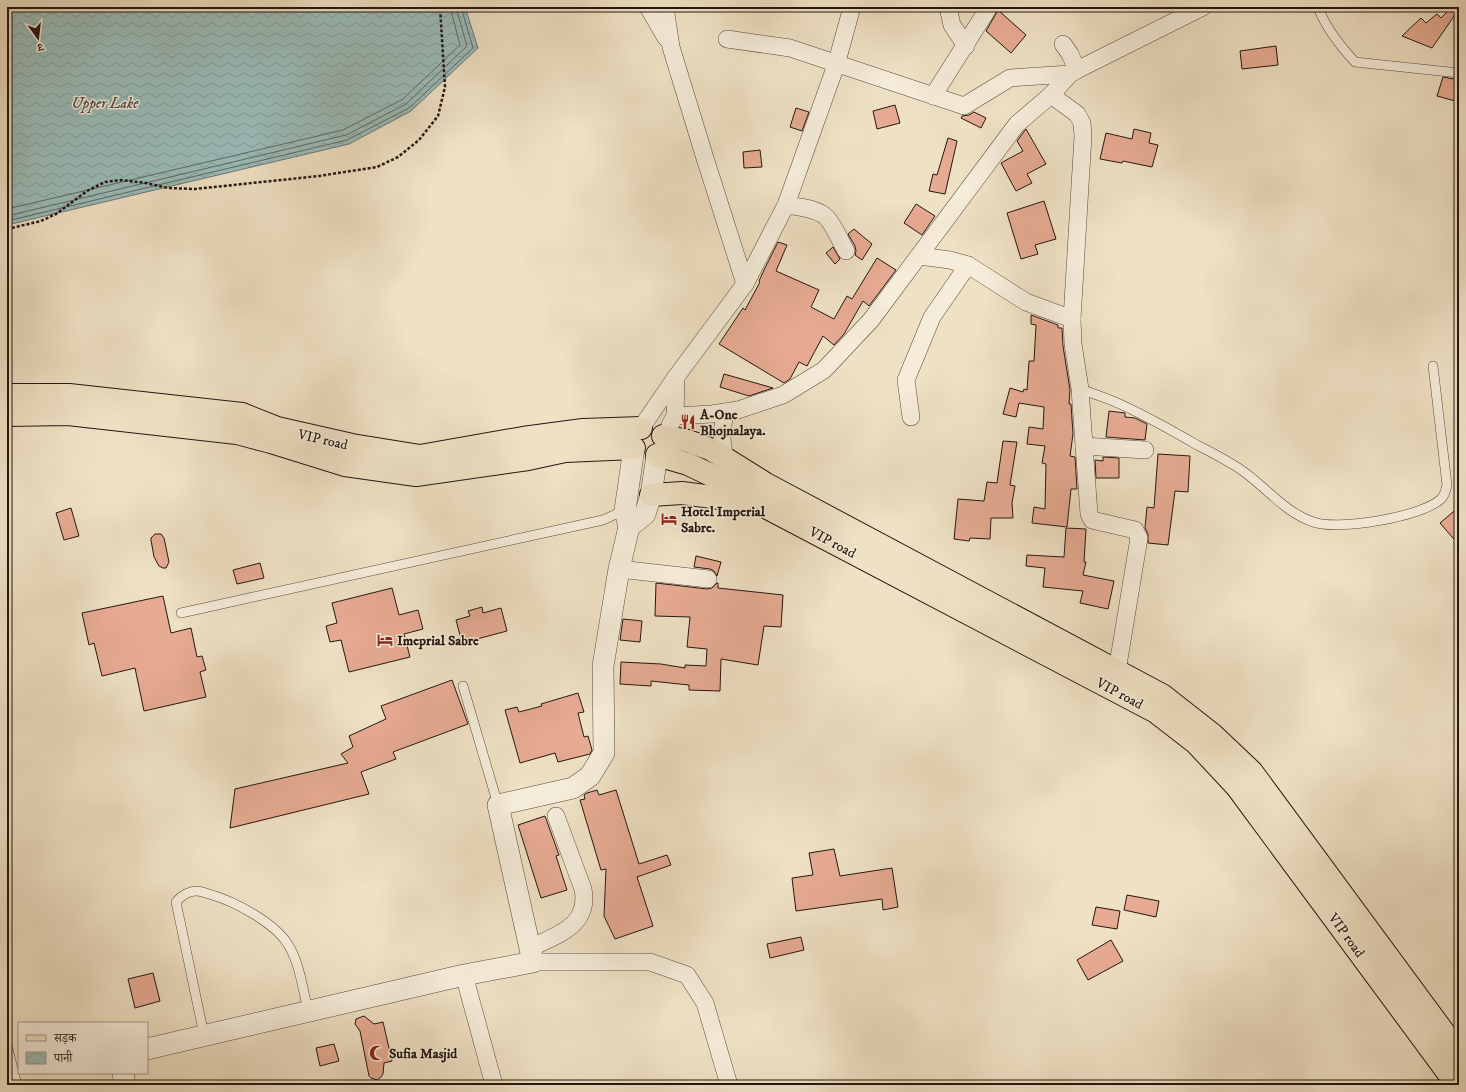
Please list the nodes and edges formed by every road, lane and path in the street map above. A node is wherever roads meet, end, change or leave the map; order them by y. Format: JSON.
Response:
{"nodes":[{"id":1,"x":440,"y":7,"type":"edge"},
{"id":2,"x":648,"y":7,"type":"edge"},
{"id":3,"x":666,"y":7,"type":"edge"},
{"id":4,"x":852,"y":7,"type":"edge"},
{"id":5,"x":948,"y":7,"type":"edge"},
{"id":6,"x":989,"y":7,"type":"edge"},
{"id":7,"x":1203,"y":7,"type":"edge"},
{"id":8,"x":1328,"y":7,"type":"edge"},
{"id":9,"x":1319,"y":10,"type":"edge"},
{"id":10,"x":727,"y":39,"type":"dead end"},
{"id":11,"x":1063,"y":44,"type":"dead end"},
{"id":12,"x":966,"y":46,"type":"junction"},
{"id":13,"x":671,"y":47,"type":"junction"},
{"id":14,"x":836,"y":65,"type":"junction"},
{"id":15,"x":1073,"y":72,"type":"junction"},
{"id":16,"x":1459,"y":73,"type":"edge"},
{"id":17,"x":1051,"y":95,"type":"junction"},
{"id":18,"x":933,"y":96,"type":"junction"},
{"id":19,"x":786,"y":205,"type":"junction"},
{"id":20,"x":7,"y":229,"type":"edge"},
{"id":21,"x":846,"y":251,"type":"dead end"},
{"id":22,"x":919,"y":256,"type":"junction"},
{"id":23,"x":968,"y":265,"type":"junction"},
{"id":24,"x":745,"y":284,"type":"junction"},
{"id":25,"x":1072,"y":319,"type":"junction"},
{"id":26,"x":1433,"y":366,"type":"dead end"},
{"id":27,"x":676,"y":377,"type":"junction"},
{"id":28,"x":1080,"y":389,"type":"junction"},
{"id":29,"x":7,"y":395,"type":"edge"},
{"id":30,"x":725,"y":412,"type":"junction"},
{"id":31,"x":7,"y":415,"type":"edge"},
{"id":32,"x":676,"y":416,"type":"junction"},
{"id":33,"x":911,"y":417,"type":"dead end"},
{"id":34,"x":641,"y":428,"type":"junction"},
{"id":35,"x":660,"y":445,"type":"junction"},
{"id":36,"x":1084,"y":446,"type":"junction"},
{"id":37,"x":634,"y":448,"type":"junction"},
{"id":38,"x":1145,"y":450,"type":"dead end"},
{"id":39,"x":726,"y":460,"type":"junction"},
{"id":40,"x":651,"y":496,"type":"junction"},
{"id":41,"x":758,"y":503,"type":"junction"},
{"id":42,"x":627,"y":518,"type":"junction"},
{"id":43,"x":619,"y":569,"type":"junction"},
{"id":44,"x":708,"y":579,"type":"dead end"},
{"id":45,"x":181,"y":614,"type":"dead end"},
{"id":46,"x":1116,"y":671,"type":"junction"},
{"id":47,"x":463,"y":686,"type":"dead end"},
{"id":48,"x":498,"y":805,"type":"junction"},
{"id":49,"x":556,"y":816,"type":"dead end"},
{"id":50,"x":532,"y":955,"type":"junction"},
{"id":51,"x":464,"y":975,"type":"junction"},
{"id":52,"x":308,"y":1011,"type":"junction"},
{"id":53,"x":204,"y":1035,"type":"junction"},
{"id":54,"x":7,"y":1045,"type":"edge"},
{"id":55,"x":148,"y":1049,"type":"edge"},
{"id":56,"x":1459,"y":1053,"type":"edge"},
{"id":57,"x":123,"y":1074,"type":"edge"},
{"id":58,"x":17,"y":1085,"type":"edge"},
{"id":59,"x":125,"y":1085,"type":"edge"},
{"id":60,"x":494,"y":1085,"type":"edge"},
{"id":61,"x":729,"y":1085,"type":"edge"},
{"id":62,"x":1457,"y":1085,"type":"edge"}],
"edges":[{"from":1,"to":20,"type":"path"},
{"from":2,"to":13,"type":"street"},
{"from":3,"to":13,"type":"street"},
{"from":4,"to":14,"type":"street"},
{"from":5,"to":12,"type":"street"},
{"from":6,"to":12,"type":"street"},
{"from":7,"to":15,"type":"street"},
{"from":8,"to":9,"type":"lane"},
{"from":9,"to":16,"type":"lane"},
{"from":10,"to":14,"type":"street"},
{"from":11,"to":15,"type":"street"},
{"from":12,"to":18,"type":"street"},
{"from":13,"to":24,"type":"street"},
{"from":14,"to":18,"type":"street"},
{"from":14,"to":19,"type":"street"},
{"from":15,"to":17,"type":"street"},
{"from":15,"to":18,"type":"street"},
{"from":17,"to":22,"type":"street"},
{"from":17,"to":25,"type":"street"},
{"from":19,"to":21,"type":"street"},
{"from":19,"to":24,"type":"street"},
{"from":22,"to":23,"type":"street"},
{"from":22,"to":30,"type":"street"},
{"from":23,"to":25,"type":"street"},
{"from":23,"to":33,"type":"street"},
{"from":24,"to":27,"type":"street"},
{"from":25,"to":28,"type":"street"},
{"from":26,"to":28,"type":"lane"},
{"from":27,"to":32,"type":"street"},
{"from":27,"to":34,"type":"street"},
{"from":28,"to":36,"type":"street"},
{"from":29,"to":34,"type":"main road","name":"VIP road"},
{"from":30,"to":32,"type":"street"},
{"from":30,"to":39,"type":"street"},
{"from":31,"to":37,"type":"main road","name":"VIP road"},
{"from":32,"to":35,"type":"street"},
{"from":34,"to":35,"type":"main road"},
{"from":34,"to":37,"type":"main road"},
{"from":35,"to":37,"type":"main road"},
{"from":35,"to":39,"type":"main road","name":"VIP road"},
{"from":35,"to":40,"type":"street"},
{"from":35,"to":41,"type":"main road","name":"VIP road"},
{"from":36,"to":38,"type":"street"},
{"from":36,"to":46,"type":"street"},
{"from":37,"to":42,"type":"street"},
{"from":39,"to":46,"type":"main road","name":"VIP road"},
{"from":40,"to":41,"type":"main road"},
{"from":40,"to":42,"type":"street"},
{"from":41,"to":62,"type":"main road","name":"VIP road"},
{"from":42,"to":43,"type":"street"},
{"from":42,"to":45,"type":"lane"},
{"from":43,"to":44,"type":"street"},
{"from":43,"to":48,"type":"street"},
{"from":46,"to":56,"type":"main road","name":"VIP road"},
{"from":47,"to":48,"type":"lane"},
{"from":48,"to":50,"type":"street"},
{"from":49,"to":50,"type":"street"},
{"from":50,"to":51,"type":"street"},
{"from":50,"to":61,"type":"street"},
{"from":51,"to":52,"type":"street"},
{"from":51,"to":60,"type":"street"},
{"from":52,"to":53,"type":"street"},
{"from":52,"to":53,"type":"lane"},
{"from":53,"to":55,"type":"street"},
{"from":54,"to":58,"type":"lane"},
{"from":57,"to":59,"type":"street"}]}
